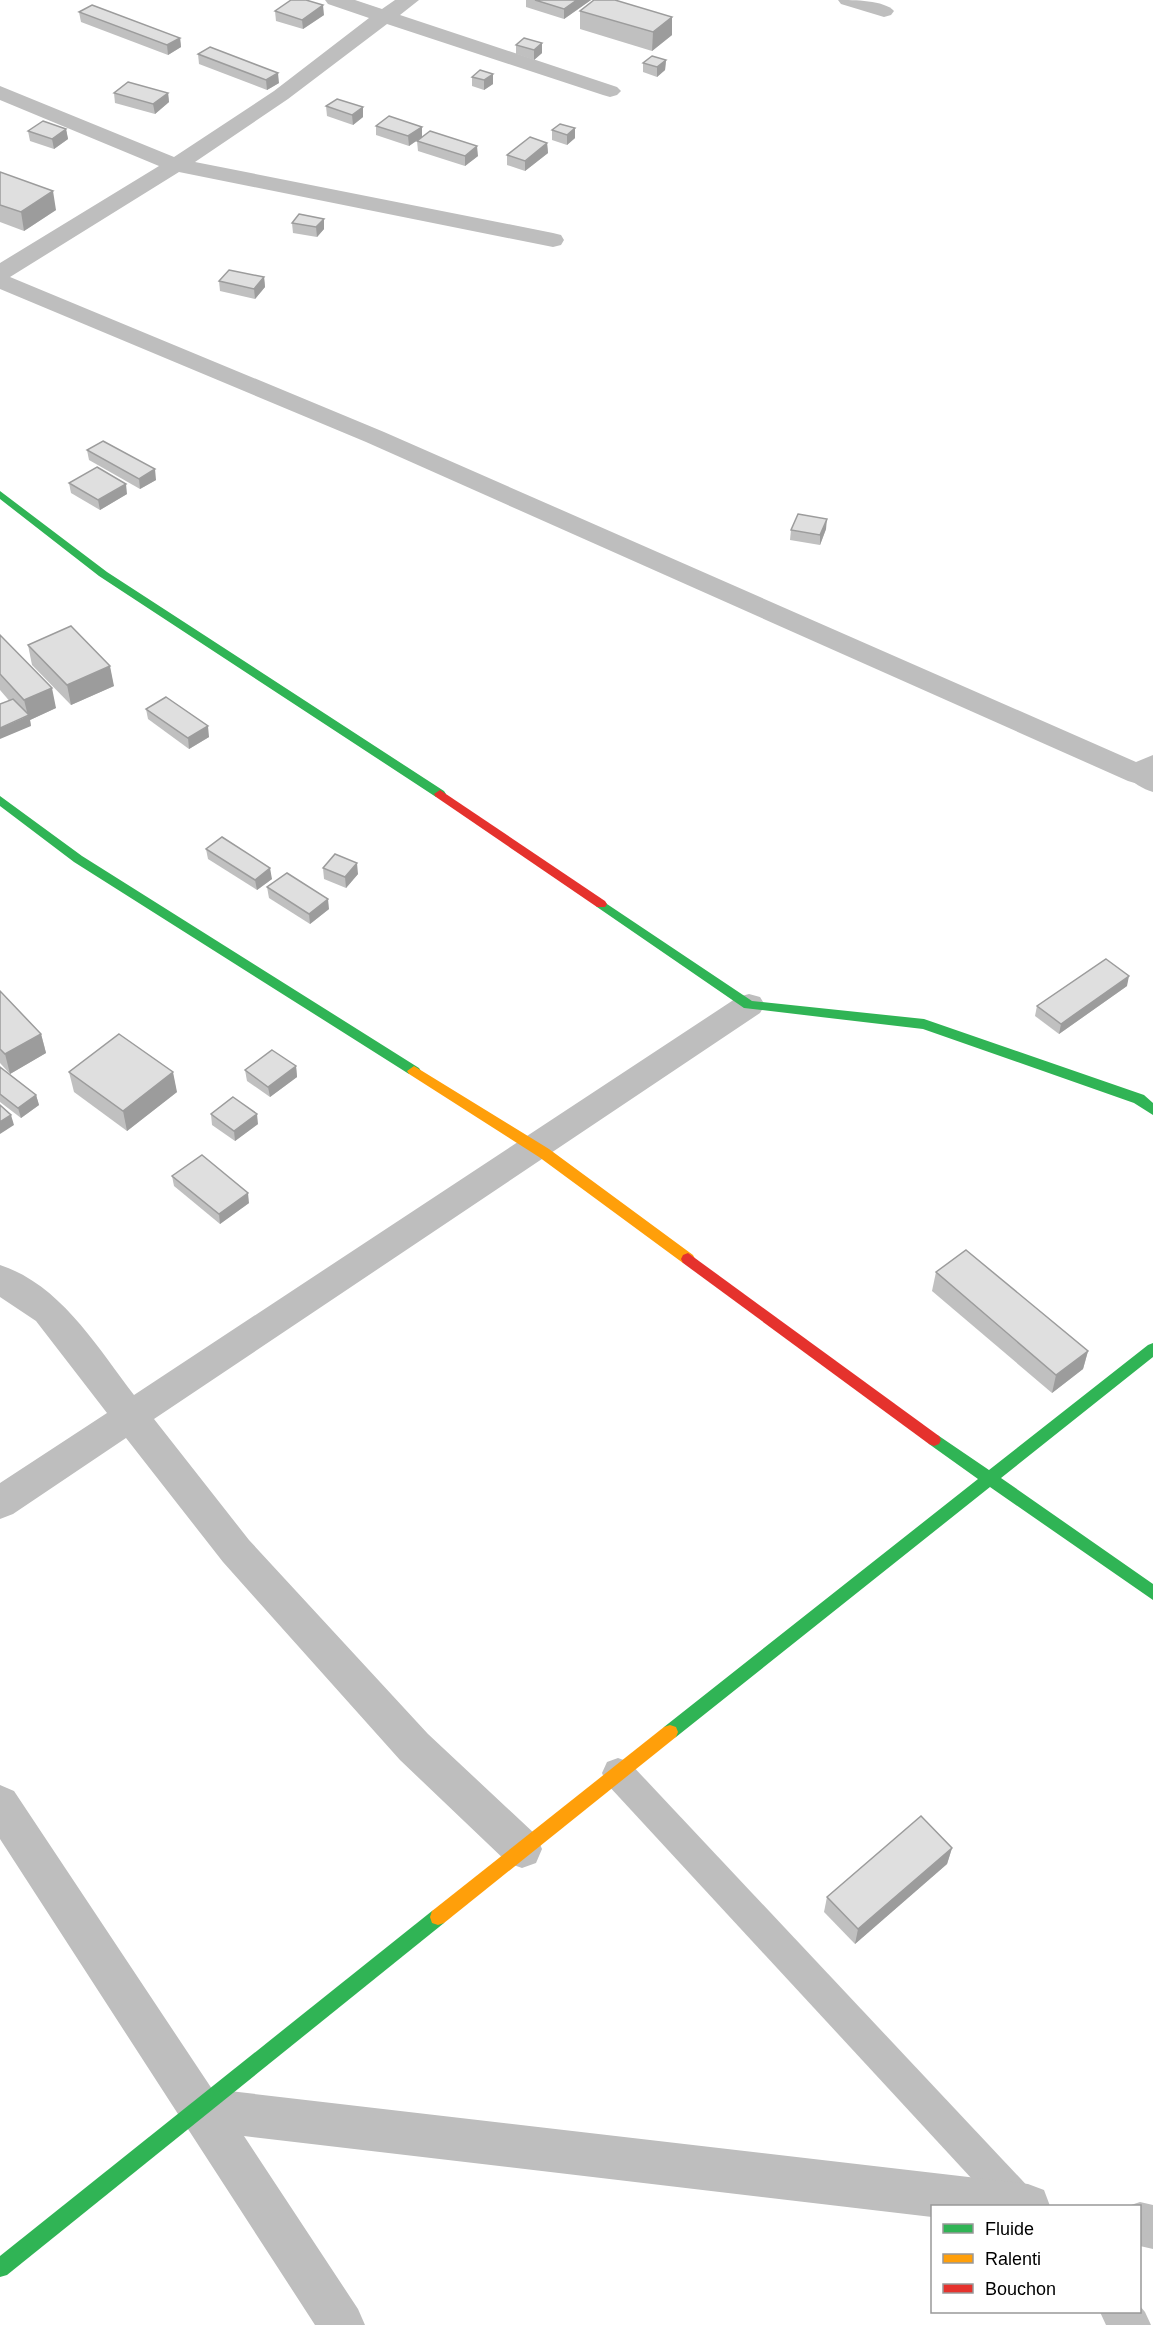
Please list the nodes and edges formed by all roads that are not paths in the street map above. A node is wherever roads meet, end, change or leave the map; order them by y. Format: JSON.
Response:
{"nodes":[{"id":1,"x":335,"y":0,"type":"edge"},
{"id":2,"x":409,"y":0,"type":"edge"},
{"id":3,"x":848,"y":0,"type":"edge"},
{"id":4,"x":884,"y":11,"type":"dead end"},
{"id":5,"x":384,"y":16,"type":"junction"},
{"id":6,"x":610,"y":91,"type":"dead end"},
{"id":7,"x":0,"y":92,"type":"edge"},
{"id":8,"x":175,"y":165,"type":"junction"},
{"id":9,"x":553,"y":240,"type":"dead end"},
{"id":10,"x":0,"y":273,"type":"edge"},
{"id":11,"x":0,"y":281,"type":"edge"},
{"id":12,"x":0,"y":494,"type":"edge"},
{"id":13,"x":1148,"y":774,"type":"edge"},
{"id":14,"x":0,"y":800,"type":"edge"},
{"id":15,"x":749,"y":1005,"type":"junction"},
{"id":16,"x":1153,"y":1110,"type":"edge"},
{"id":17,"x":534,"y":1148,"type":"junction"},
{"id":18,"x":0,"y":1279,"type":"edge"},
{"id":19,"x":1153,"y":1349,"type":"edge"},
{"id":20,"x":131,"y":1417,"type":"junction"},
{"id":21,"x":988,"y":1479,"type":"junction"},
{"id":22,"x":0,"y":1503,"type":"edge"},
{"id":23,"x":1153,"y":1593,"type":"edge"},
{"id":24,"x":618,"y":1773,"type":"junction"},
{"id":25,"x":0,"y":1804,"type":"edge"},
{"id":26,"x":522,"y":1849,"type":"junction"},
{"id":27,"x":198,"y":2109,"type":"junction"},
{"id":28,"x":1014,"y":2205,"type":"edge"},
{"id":29,"x":1022,"y":2205,"type":"edge"},
{"id":30,"x":0,"y":2268,"type":"edge"},
{"id":31,"x":1120,"y":2313,"type":"edge"},
{"id":32,"x":342,"y":2325,"type":"edge"},
{"id":33,"x":1132,"y":2325,"type":"edge"}],
"edges":[{"from":1,"to":5,"type":"street"},
{"from":2,"to":5,"type":"street"},
{"from":3,"to":4,"type":"street"},
{"from":5,"to":6,"type":"street"},
{"from":5,"to":8,"type":"street"},
{"from":7,"to":8,"type":"street"},
{"from":8,"to":9,"type":"street"},
{"from":8,"to":10,"type":"street"},
{"from":11,"to":13,"type":"street"},
{"from":12,"to":15,"type":"street"},
{"from":14,"to":17,"type":"street"},
{"from":15,"to":16,"type":"street"},
{"from":15,"to":17,"type":"street"},
{"from":17,"to":20,"type":"street"},
{"from":17,"to":21,"type":"street"},
{"from":18,"to":20,"type":"street"},
{"from":19,"to":21,"type":"street"},
{"from":20,"to":22,"type":"street"},
{"from":20,"to":26,"type":"street"},
{"from":21,"to":23,"type":"street"},
{"from":21,"to":24,"type":"street"},
{"from":24,"to":26,"type":"street"},
{"from":24,"to":29,"type":"lane"},
{"from":25,"to":27,"type":"street"},
{"from":26,"to":27,"type":"street"},
{"from":27,"to":28,"type":"street"},
{"from":27,"to":30,"type":"street"},
{"from":27,"to":32,"type":"street"},
{"from":31,"to":33,"type":"lane"}]}
